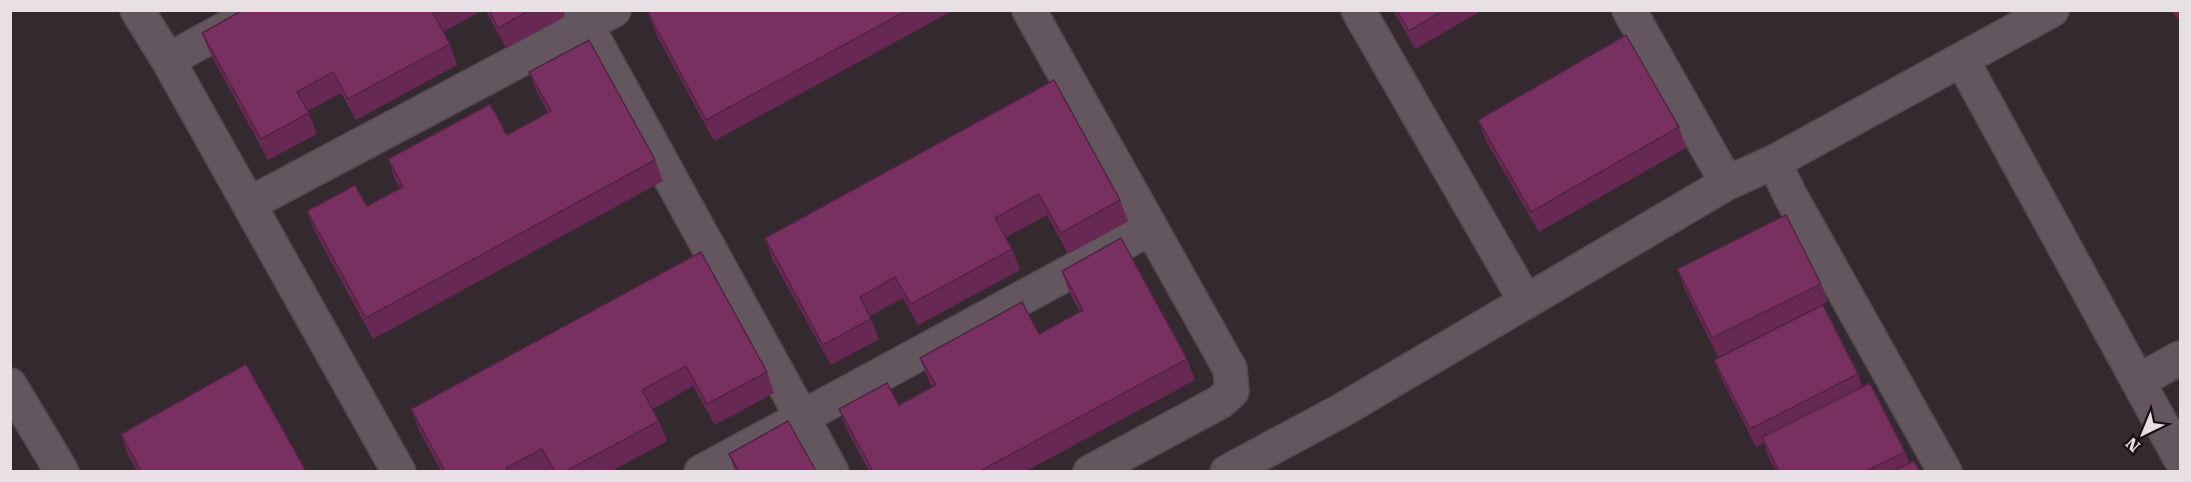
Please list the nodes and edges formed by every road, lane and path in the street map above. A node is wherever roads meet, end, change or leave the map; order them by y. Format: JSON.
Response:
{"nodes":[{"id":1,"x":137,"y":10,"type":"edge"},
{"id":2,"x":260,"y":10,"type":"edge"},
{"id":3,"x":1029,"y":10,"type":"edge"},
{"id":4,"x":1358,"y":10,"type":"edge"},
{"id":5,"x":1629,"y":10,"type":"edge"},
{"id":6,"x":2052,"y":10,"type":"edge"},
{"id":7,"x":593,"y":15,"type":"edge"},
{"id":8,"x":168,"y":60,"type":"junction"},
{"id":9,"x":1962,"y":60,"type":"junction"},
{"id":10,"x":1774,"y":162,"type":"junction"},
{"id":11,"x":1727,"y":183,"type":"junction"},
{"id":12,"x":249,"y":204,"type":"junction"},
{"id":13,"x":1150,"y":228,"type":"junction"},
{"id":14,"x":1526,"y":302,"type":"junction"},
{"id":15,"x":2181,"y":358,"type":"edge"},
{"id":16,"x":2139,"y":381,"type":"junction"},
{"id":17,"x":10,"y":385,"type":"edge"},
{"id":18,"x":802,"y":417,"type":"junction"},
{"id":19,"x":2181,"y":458,"type":"edge"},
{"id":20,"x":62,"y":471,"type":"edge"},
{"id":21,"x":399,"y":471,"type":"edge"},
{"id":22,"x":701,"y":471,"type":"edge"},
{"id":23,"x":832,"y":471,"type":"edge"},
{"id":24,"x":1090,"y":471,"type":"edge"},
{"id":25,"x":1227,"y":471,"type":"edge"},
{"id":26,"x":1945,"y":471,"type":"edge"}],
"edges":[{"from":1,"to":8,"type":"street"},
{"from":2,"to":8,"type":"street"},
{"from":3,"to":13,"type":"street"},
{"from":4,"to":14,"type":"street"},
{"from":5,"to":11,"type":"street"},
{"from":6,"to":9,"type":"street"},
{"from":7,"to":12,"type":"street"},
{"from":7,"to":18,"type":"street"},
{"from":8,"to":12,"type":"street"},
{"from":9,"to":10,"type":"street"},
{"from":9,"to":16,"type":"street"},
{"from":10,"to":11,"type":"street"},
{"from":10,"to":26,"type":"street"},
{"from":11,"to":14,"type":"street"},
{"from":12,"to":21,"type":"street"},
{"from":13,"to":18,"type":"street"},
{"from":13,"to":24,"type":"street"},
{"from":14,"to":25,"type":"street"},
{"from":15,"to":16,"type":"street"},
{"from":16,"to":19,"type":"street"},
{"from":17,"to":20,"type":"street"},
{"from":18,"to":22,"type":"street"},
{"from":18,"to":23,"type":"street"}]}
